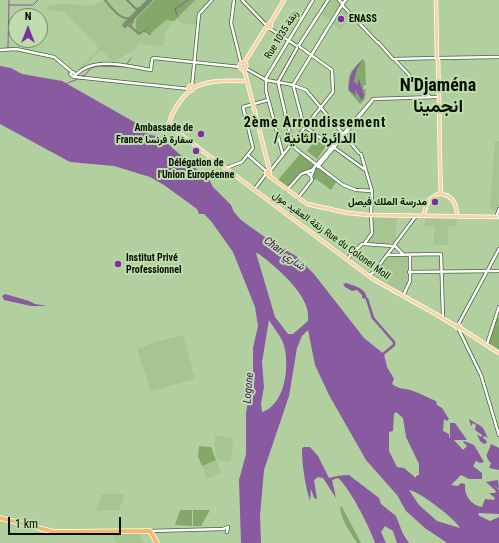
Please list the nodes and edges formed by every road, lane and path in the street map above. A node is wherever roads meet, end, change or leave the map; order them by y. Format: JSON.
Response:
{"nodes":[{"id":1,"x":212,"y":0,"type":"edge"},
{"id":2,"x":235,"y":0,"type":"edge"},
{"id":3,"x":243,"y":0,"type":"edge"},
{"id":4,"x":284,"y":0,"type":"edge"},
{"id":5,"x":313,"y":0,"type":"edge"},
{"id":6,"x":328,"y":0,"type":"edge"},
{"id":7,"x":339,"y":0,"type":"edge"},
{"id":8,"x":346,"y":0,"type":"edge"},
{"id":9,"x":437,"y":0,"type":"edge"},
{"id":10,"x":342,"y":4,"type":"junction"},
{"id":11,"x":268,"y":26,"type":"junction"},
{"id":12,"x":289,"y":40,"type":"junction"},
{"id":13,"x":299,"y":47,"type":"junction"},
{"id":14,"x":0,"y":50,"type":"edge"},
{"id":15,"x":311,"y":55,"type":"junction"},
{"id":16,"x":499,"y":58,"type":"edge"},
{"id":17,"x":395,"y":59,"type":"junction"},
{"id":18,"x":438,"y":59,"type":"junction"},
{"id":19,"x":194,"y":62,"type":"junction"},
{"id":20,"x":243,"y":66,"type":"junction"},
{"id":21,"x":74,"y":75,"type":"junction"},
{"id":22,"x":266,"y":80,"type":"junction"},
{"id":23,"x":246,"y":81,"type":"junction"},
{"id":24,"x":278,"y":82,"type":"junction"},
{"id":25,"x":293,"y":85,"type":"junction"},
{"id":26,"x":190,"y":88,"type":"junction"},
{"id":27,"x":429,"y":97,"type":"junction"},
{"id":28,"x":438,"y":97,"type":"junction"},
{"id":29,"x":375,"y":98,"type":"junction"},
{"id":30,"x":268,"y":100,"type":"junction"},
{"id":31,"x":253,"y":104,"type":"junction"},
{"id":32,"x":322,"y":107,"type":"junction"},
{"id":33,"x":305,"y":127,"type":"junction"},
{"id":34,"x":343,"y":134,"type":"junction"},
{"id":35,"x":292,"y":143,"type":"junction"},
{"id":36,"x":332,"y":147,"type":"junction"},
{"id":37,"x":359,"y":153,"type":"junction"},
{"id":38,"x":249,"y":156,"type":"junction"},
{"id":39,"x":282,"y":156,"type":"junction"},
{"id":40,"x":316,"y":166,"type":"junction"},
{"id":41,"x":226,"y":168,"type":"junction"},
{"id":42,"x":364,"y":169,"type":"junction"},
{"id":43,"x":268,"y":172,"type":"junction"},
{"id":44,"x":307,"y":172,"type":"junction"},
{"id":45,"x":311,"y":176,"type":"junction"},
{"id":46,"x":254,"y":190,"type":"junction"},
{"id":47,"x":288,"y":190,"type":"junction"},
{"id":48,"x":371,"y":191,"type":"junction"},
{"id":49,"x":440,"y":194,"type":"junction"},
{"id":50,"x":298,"y":198,"type":"junction"},
{"id":51,"x":499,"y":209,"type":"edge"},
{"id":52,"x":456,"y":214,"type":"junction"},
{"id":53,"x":370,"y":215,"type":"junction"},
{"id":54,"x":416,"y":216,"type":"junction"},
{"id":55,"x":425,"y":216,"type":"junction"},
{"id":56,"x":498,"y":216,"type":"edge"},
{"id":57,"x":364,"y":244,"type":"junction"},
{"id":58,"x":395,"y":245,"type":"junction"},
{"id":59,"x":499,"y":249,"type":"edge"},
{"id":60,"x":387,"y":255,"type":"junction"},
{"id":61,"x":403,"y":255,"type":"junction"},
{"id":62,"x":409,"y":255,"type":"junction"},
{"id":63,"x":348,"y":260,"type":"junction"},
{"id":64,"x":487,"y":271,"type":"junction"},
{"id":65,"x":410,"y":272,"type":"junction"},
{"id":66,"x":441,"y":272,"type":"junction"},
{"id":67,"x":499,"y":272,"type":"edge"},
{"id":68,"x":373,"y":273,"type":"junction"},
{"id":69,"x":368,"y":275,"type":"junction"},
{"id":70,"x":373,"y":279,"type":"junction"},
{"id":71,"x":402,"y":295,"type":"junction"},
{"id":72,"x":499,"y":307,"type":"edge"},
{"id":73,"x":441,"y":316,"type":"junction"},
{"id":74,"x":459,"y":327,"type":"junction"},
{"id":75,"x":487,"y":343,"type":"junction"},
{"id":76,"x":498,"y":352,"type":"edge"},
{"id":77,"x":499,"y":434,"type":"edge"},
{"id":78,"x":0,"y":518,"type":"edge"},
{"id":79,"x":222,"y":528,"type":"junction"},
{"id":80,"x":150,"y":531,"type":"junction"},
{"id":81,"x":157,"y":543,"type":"edge"}],
"edges":[{"from":1,"to":19,"type":"street"},
{"from":2,"to":20,"type":"street"},
{"from":3,"to":11,"type":"street"},
{"from":4,"to":11,"type":"main road"},
{"from":5,"to":12,"type":"street","name":"Rue 1035 زنقة"},
{"from":6,"to":13,"type":"street"},
{"from":7,"to":10,"type":"street"},
{"from":8,"to":10,"type":"street"},
{"from":9,"to":18,"type":"main road"},
{"from":10,"to":15,"type":"street"},
{"from":10,"to":17,"type":"street"},
{"from":11,"to":12,"type":"street"},
{"from":11,"to":20,"type":"main road"},
{"from":12,"to":13,"type":"street"},
{"from":12,"to":22,"type":"street","name":"Rue 1035 زنقة"},
{"from":13,"to":15,"type":"street"},
{"from":13,"to":24,"type":"street"},
{"from":14,"to":21,"type":"street"},
{"from":15,"to":25,"type":"street"},
{"from":15,"to":32,"type":"street"},
{"from":16,"to":18,"type":"street"},
{"from":17,"to":18,"type":"street"},
{"from":17,"to":27,"type":"street"},
{"from":18,"to":28,"type":"main road"},
{"from":19,"to":20,"type":"street"},
{"from":19,"to":21,"type":"street"},
{"from":19,"to":26,"type":"street"},
{"from":20,"to":22,"type":"street"},
{"from":20,"to":23,"type":"main road"},
{"from":21,"to":26,"type":"street"},
{"from":22,"to":24,"type":"street"},
{"from":22,"to":30,"type":"street"},
{"from":23,"to":26,"type":"main road"},
{"from":23,"to":31,"type":"main road"},
{"from":24,"to":25,"type":"street"},
{"from":24,"to":35,"type":"street"},
{"from":25,"to":32,"type":"street"},
{"from":25,"to":33,"type":"street"},
{"from":26,"to":41,"type":"main road","name":"زنقة العقيد مول Rue du Colonel Moll"},
{"from":27,"to":28,"type":"street"},
{"from":27,"to":29,"type":"street"},
{"from":28,"to":49,"type":"main road"},
{"from":29,"to":34,"type":"street"},
{"from":29,"to":34,"type":"street"},
{"from":30,"to":31,"type":"street"},
{"from":30,"to":39,"type":"street"},
{"from":31,"to":38,"type":"street"},
{"from":31,"to":43,"type":"main road"},
{"from":32,"to":33,"type":"street"},
{"from":32,"to":34,"type":"street"},
{"from":33,"to":35,"type":"street"},
{"from":33,"to":36,"type":"street"},
{"from":34,"to":36,"type":"street"},
{"from":34,"to":37,"type":"street"},
{"from":35,"to":39,"type":"street"},
{"from":35,"to":40,"type":"street"},
{"from":36,"to":40,"type":"street"},
{"from":36,"to":42,"type":"street"},
{"from":37,"to":42,"type":"street"},
{"from":37,"to":48,"type":"street"},
{"from":38,"to":41,"type":"street"},
{"from":38,"to":43,"type":"street"},
{"from":39,"to":43,"type":"street"},
{"from":40,"to":44,"type":"street"},
{"from":40,"to":45,"type":"street"},
{"from":40,"to":48,"type":"street"},
{"from":41,"to":46,"type":"main road","name":"زنقة العقيد مول Rue du Colonel Moll"},
{"from":42,"to":48,"type":"street"},
{"from":43,"to":46,"type":"street"},
{"from":43,"to":47,"type":"main road"},
{"from":44,"to":45,"type":"street"},
{"from":44,"to":47,"type":"street"},
{"from":45,"to":50,"type":"street"},
{"from":46,"to":63,"type":"main road","name":"زنقة العقيد مول Rue du Colonel Moll"},
{"from":47,"to":50,"type":"main road"},
{"from":48,"to":53,"type":"street"},
{"from":49,"to":52,"type":"main road"},
{"from":49,"to":55,"type":"main road"},
{"from":50,"to":53,"type":"main road"},
{"from":51,"to":56,"type":"street"},
{"from":52,"to":55,"type":"main road"},
{"from":52,"to":56,"type":"main road"},
{"from":53,"to":54,"type":"main road"},
{"from":53,"to":57,"type":"street"},
{"from":54,"to":55,"type":"main road"},
{"from":54,"to":58,"type":"street"},
{"from":57,"to":58,"type":"street"},
{"from":57,"to":63,"type":"street"},
{"from":58,"to":60,"type":"street"},
{"from":58,"to":61,"type":"street"},
{"from":59,"to":64,"type":"street"},
{"from":60,"to":61,"type":"street"},
{"from":60,"to":68,"type":"street"},
{"from":61,"to":62,"type":"street"},
{"from":62,"to":65,"type":"street"},
{"from":62,"to":66,"type":"street"},
{"from":63,"to":69,"type":"main road","name":"زنقة العقيد مول Rue du Colonel Moll"},
{"from":64,"to":66,"type":"street"},
{"from":64,"to":67,"type":"street"},
{"from":64,"to":74,"type":"street"},
{"from":65,"to":66,"type":"street"},
{"from":65,"to":71,"type":"street"},
{"from":66,"to":73,"type":"street"},
{"from":68,"to":69,"type":"street"},
{"from":68,"to":70,"type":"street"},
{"from":69,"to":70,"type":"main road","name":"زنقة العقيد مول Rue du Colonel Moll"},
{"from":70,"to":71,"type":"main road","name":"زنقة العقيد مول Rue du Colonel Moll"},
{"from":71,"to":73,"type":"main road","name":"زنقة العقيد مول Rue du Colonel Moll"},
{"from":72,"to":75,"type":"street"},
{"from":73,"to":74,"type":"main road"},
{"from":73,"to":74,"type":"main road"},
{"from":74,"to":75,"type":"main road"},
{"from":74,"to":77,"type":"street"},
{"from":75,"to":76,"type":"main road"},
{"from":78,"to":80,"type":"highway"},
{"from":79,"to":79,"type":"street"},
{"from":79,"to":80,"type":"street"},
{"from":80,"to":81,"type":"highway"}]}
